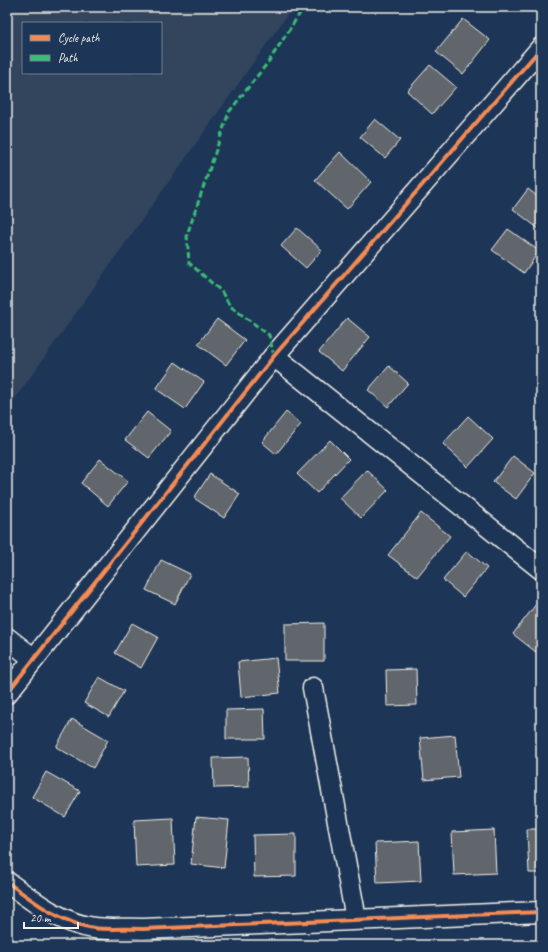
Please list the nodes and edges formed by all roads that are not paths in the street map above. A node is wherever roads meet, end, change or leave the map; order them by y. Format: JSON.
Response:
{"nodes":[{"id":1,"x":541,"y":48,"type":"edge"},
{"id":2,"x":274,"y":356,"type":"junction"},
{"id":3,"x":541,"y":569,"type":"edge"},
{"id":4,"x":7,"y":638,"type":"edge"},
{"id":5,"x":34,"y":658,"type":"junction"},
{"id":6,"x":313,"y":688,"type":"dead end"},
{"id":7,"x":7,"y":693,"type":"edge"},
{"id":8,"x":7,"y":882,"type":"edge"},
{"id":9,"x":541,"y":912,"type":"edge"},
{"id":10,"x":356,"y":919,"type":"junction"}],
"edges":[{"from":1,"to":2,"type":"street"},
{"from":2,"to":3,"type":"street"},
{"from":2,"to":5,"type":"street"},
{"from":4,"to":5,"type":"street"},
{"from":5,"to":7,"type":"street"},
{"from":6,"to":10,"type":"street"},
{"from":8,"to":10,"type":"street"},
{"from":9,"to":10,"type":"street"}]}
